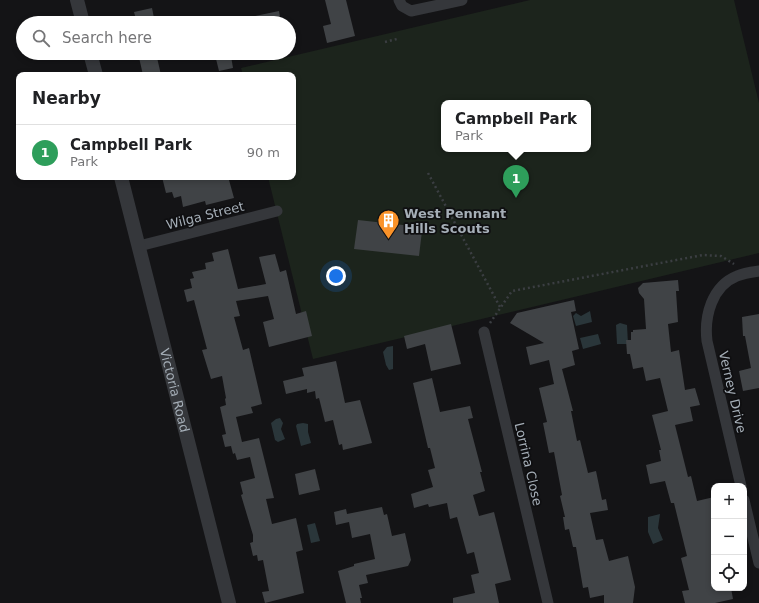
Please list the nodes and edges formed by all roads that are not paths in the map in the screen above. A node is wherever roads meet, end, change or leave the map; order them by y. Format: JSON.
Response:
{"nodes":[{"id":1,"x":77,"y":0,"type":"edge"},
{"id":2,"x":462,"y":0,"type":"edge"},
{"id":3,"x":400,"y":3,"type":"edge"},
{"id":4,"x":81,"y":16,"type":"edge"},
{"id":5,"x":92,"y":60,"type":"edge"},
{"id":6,"x":95,"y":72,"type":"edge"},
{"id":7,"x":122,"y":180,"type":"edge"},
{"id":8,"x":277,"y":211,"type":"dead end"},
{"id":9,"x":139,"y":246,"type":"junction"},
{"id":10,"x":759,"y":271,"type":"edge"},
{"id":11,"x":484,"y":332,"type":"road end"},
{"id":12,"x":740,"y":483,"type":"edge"},
{"id":13,"x":747,"y":513,"type":"edge"},
{"id":14,"x":759,"y":563,"type":"edge"},
{"id":15,"x":229,"y":603,"type":"edge"},
{"id":16,"x":548,"y":603,"type":"edge"}],
"edges":[{"from":1,"to":4,"type":"street"},
{"from":2,"to":3,"type":"street"},
{"from":5,"to":6,"type":"street"},
{"from":7,"to":9,"type":"street","name":"Victoria Road"},
{"from":8,"to":9,"type":"street","name":"Wilga Street"},
{"from":9,"to":15,"type":"street","name":"Victoria Road"},
{"from":10,"to":12,"type":"street","name":"Verney Drive"},
{"from":11,"to":16,"type":"street","name":"Lorrina Close"},
{"from":13,"to":14,"type":"street"}]}
